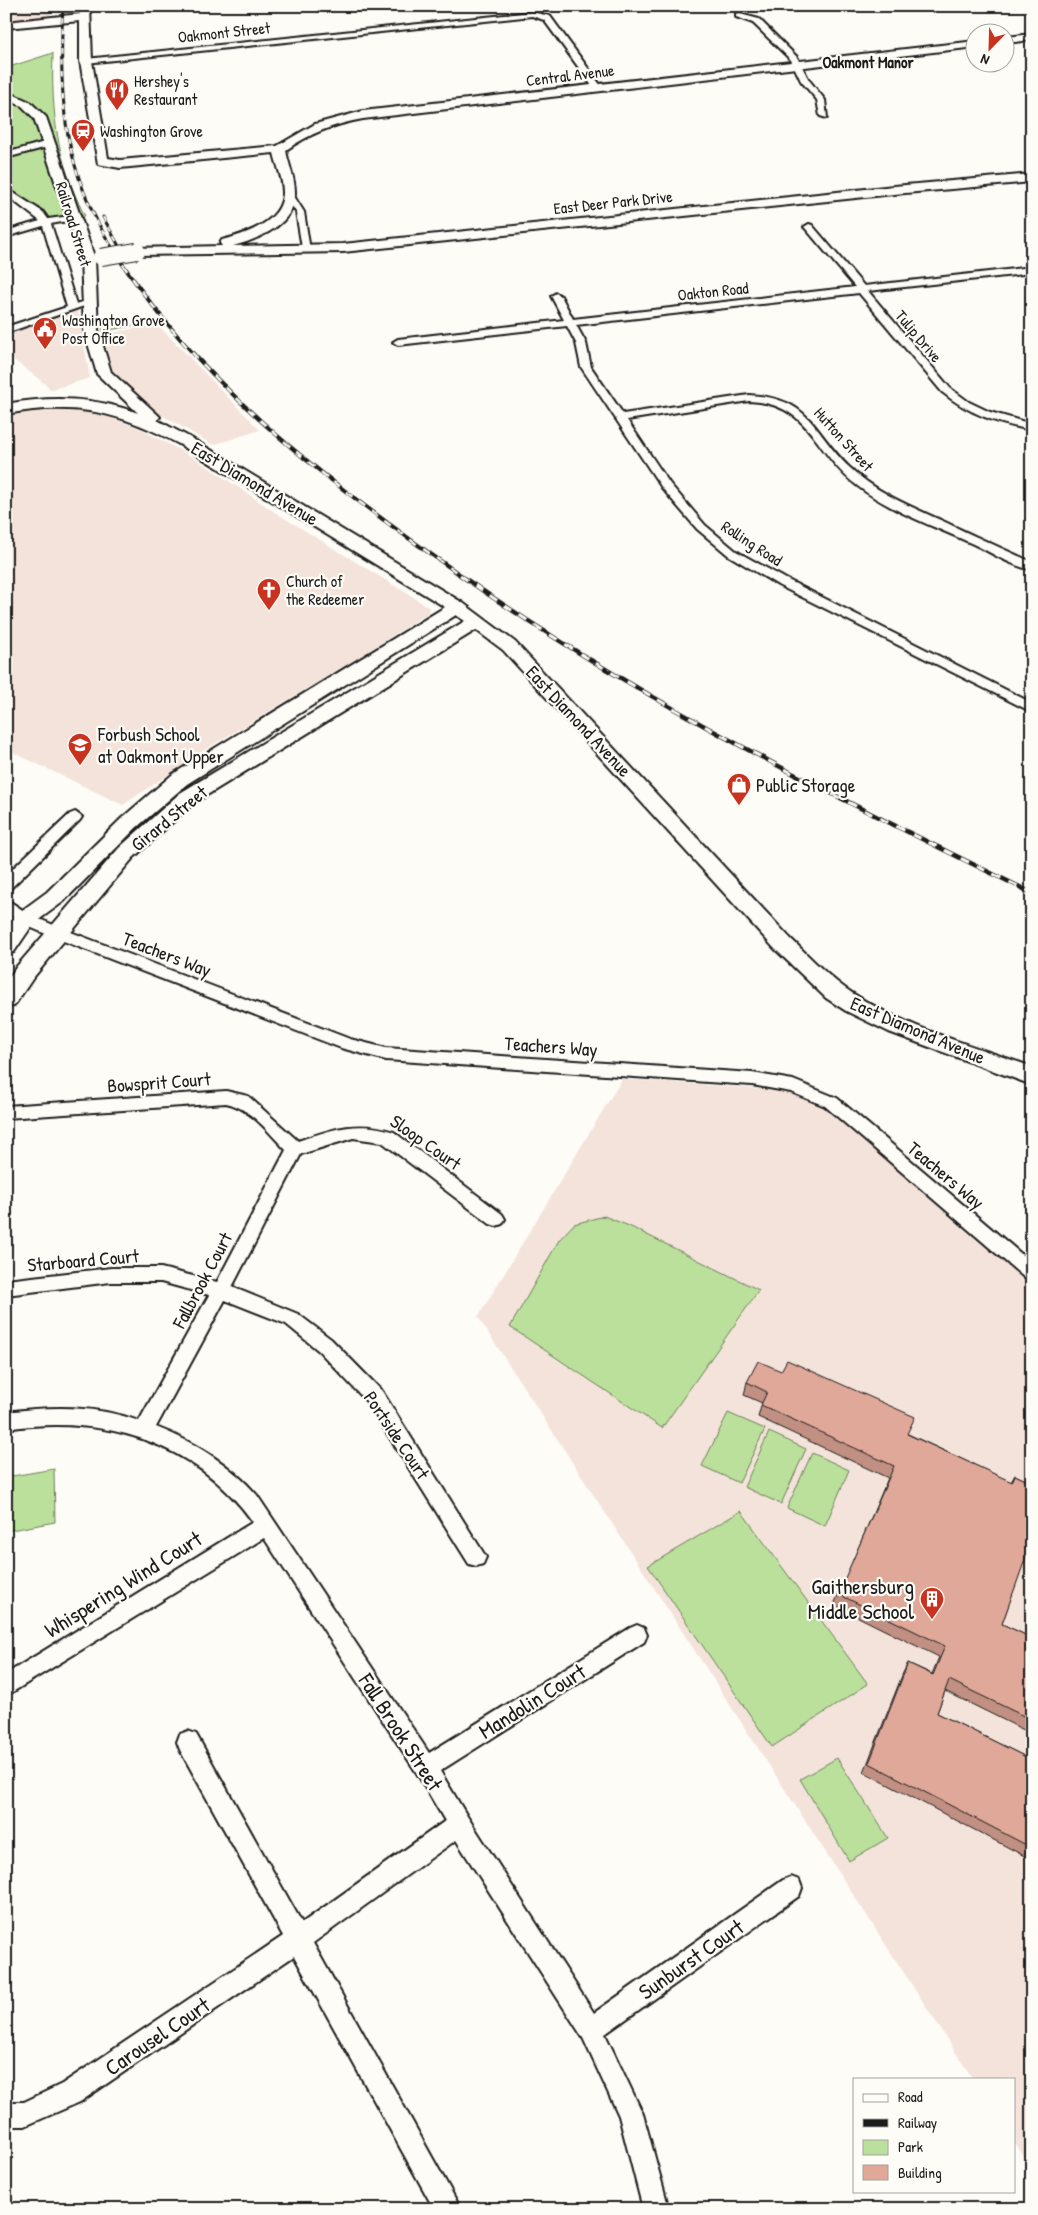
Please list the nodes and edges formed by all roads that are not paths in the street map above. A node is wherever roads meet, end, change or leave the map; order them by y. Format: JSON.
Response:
{"nodes":[{"id":1,"x":85,"y":11,"type":"edge"},
{"id":2,"x":739,"y":14,"type":"dead end"},
{"id":3,"x":6,"y":25,"type":"edge"},
{"id":4,"x":1032,"y":37,"type":"edge"},
{"id":5,"x":1016,"y":39,"type":"edge"},
{"id":6,"x":966,"y":45,"type":"edge"},
{"id":7,"x":86,"y":61,"type":"junction"},
{"id":8,"x":798,"y":65,"type":"junction"},
{"id":9,"x":598,"y":88,"type":"junction"},
{"id":10,"x":6,"y":94,"type":"edge"},
{"id":11,"x":824,"y":116,"type":"dead end"},
{"id":12,"x":48,"y":144,"type":"junction"},
{"id":13,"x":280,"y":149,"type":"junction"},
{"id":14,"x":6,"y":156,"type":"edge"},
{"id":15,"x":1032,"y":178,"type":"edge"},
{"id":16,"x":6,"y":191,"type":"edge"},
{"id":17,"x":289,"y":194,"type":"junction"},
{"id":18,"x":75,"y":217,"type":"junction"},
{"id":19,"x":46,"y":222,"type":"junction"},
{"id":20,"x":810,"y":227,"type":"dead end"},
{"id":21,"x":6,"y":234,"type":"edge"},
{"id":22,"x":307,"y":248,"type":"junction"},
{"id":23,"x":198,"y":250,"type":"junction"},
{"id":24,"x":95,"y":258,"type":"junction"},
{"id":25,"x":1032,"y":270,"type":"edge"},
{"id":26,"x":860,"y":290,"type":"junction"},
{"id":27,"x":556,"y":296,"type":"dead end"},
{"id":28,"x":89,"y":303,"type":"junction"},
{"id":29,"x":72,"y":308,"type":"junction"},
{"id":30,"x":571,"y":322,"type":"junction"},
{"id":31,"x":6,"y":330,"type":"edge"},
{"id":32,"x":398,"y":342,"type":"dead end"},
{"id":33,"x":106,"y":376,"type":"junction"},
{"id":34,"x":92,"y":396,"type":"junction"},
{"id":35,"x":6,"y":409,"type":"edge"},
{"id":36,"x":620,"y":418,"type":"junction"},
{"id":37,"x":159,"y":426,"type":"junction"},
{"id":38,"x":1032,"y":427,"type":"edge"},
{"id":39,"x":1032,"y":567,"type":"edge"},
{"id":40,"x":457,"y":607,"type":"junction"},
{"id":41,"x":476,"y":622,"type":"junction"},
{"id":42,"x":1032,"y":708,"type":"edge"},
{"id":43,"x":75,"y":817,"type":"dead end"},
{"id":44,"x":6,"y":884,"type":"edge"},
{"id":45,"x":6,"y":904,"type":"edge"},
{"id":46,"x":25,"y":919,"type":"junction"},
{"id":47,"x":58,"y":933,"type":"junction"},
{"id":48,"x":6,"y":946,"type":"edge"},
{"id":49,"x":6,"y":1000,"type":"edge"},
{"id":50,"x":1032,"y":1076,"type":"edge"},
{"id":51,"x":6,"y":1112,"type":"edge"},
{"id":52,"x":295,"y":1149,"type":"junction"},
{"id":53,"x":496,"y":1219,"type":"dead end"},
{"id":54,"x":1032,"y":1274,"type":"edge"},
{"id":55,"x":6,"y":1288,"type":"edge"},
{"id":56,"x":221,"y":1291,"type":"junction"},
{"id":57,"x":6,"y":1420,"type":"edge"},
{"id":58,"x":144,"y":1430,"type":"junction"},
{"id":59,"x":267,"y":1525,"type":"junction"},
{"id":60,"x":476,"y":1557,"type":"dead end"},
{"id":61,"x":638,"y":1635,"type":"dead end"},
{"id":62,"x":6,"y":1686,"type":"edge"},
{"id":63,"x":188,"y":1742,"type":"dead end"},
{"id":64,"x":426,"y":1767,"type":"junction"},
{"id":65,"x":458,"y":1824,"type":"junction"},
{"id":66,"x":791,"y":1888,"type":"dead end"},
{"id":67,"x":299,"y":1939,"type":"junction"},
{"id":68,"x":591,"y":2030,"type":"junction"},
{"id":69,"x":6,"y":2114,"type":"edge"},
{"id":70,"x":448,"y":2209,"type":"edge"},
{"id":71,"x":656,"y":2209,"type":"edge"}],
"edges":[{"from":1,"to":3,"type":"street"},
{"from":1,"to":7,"type":"street"},
{"from":2,"to":8,"type":"street"},
{"from":4,"to":5,"type":"street"},
{"from":6,"to":8,"type":"street","name":"Central Avenue"},
{"from":7,"to":9,"type":"street","name":"Oakmont Street"},
{"from":7,"to":13,"type":"street"},
{"from":8,"to":9,"type":"street","name":"Central Avenue"},
{"from":8,"to":11,"type":"street"},
{"from":9,"to":13,"type":"street","name":"Central Avenue"},
{"from":10,"to":12,"type":"street","name":"Railroad Street"},
{"from":12,"to":14,"type":"street"},
{"from":12,"to":18,"type":"street","name":"Railroad Street"},
{"from":13,"to":17,"type":"street"},
{"from":15,"to":22,"type":"street","name":"East Deer Park Drive"},
{"from":16,"to":19,"type":"street"},
{"from":17,"to":22,"type":"street"},
{"from":17,"to":23,"type":"street","name":"East Deer Park Drive"},
{"from":18,"to":19,"type":"street"},
{"from":18,"to":24,"type":"street","name":"Railroad Street"},
{"from":19,"to":21,"type":"street"},
{"from":19,"to":29,"type":"street"},
{"from":20,"to":26,"type":"street","name":"Tulip Drive"},
{"from":22,"to":23,"type":"street","name":"East Deer Park Drive"},
{"from":23,"to":24,"type":"street","name":"East Deer Park Drive","bridge":true},
{"from":24,"to":28,"type":"street","name":"Railroad Street"},
{"from":25,"to":26,"type":"street","name":"Oakton Road"},
{"from":26,"to":30,"type":"street","name":"Oakton Road"},
{"from":26,"to":38,"type":"street","name":"Tulip Drive"},
{"from":27,"to":30,"type":"street","name":"Rolling Road"},
{"from":28,"to":29,"type":"street"},
{"from":28,"to":33,"type":"street","name":"Railroad Street"},
{"from":29,"to":31,"type":"street"},
{"from":30,"to":32,"type":"street","name":"Oakton Road"},
{"from":30,"to":36,"type":"street","name":"Rolling Road"},
{"from":33,"to":34,"type":"street"},
{"from":33,"to":34,"type":"street"},
{"from":33,"to":37,"type":"street"},
{"from":34,"to":35,"type":"street","name":"East Diamond Avenue"},
{"from":34,"to":37,"type":"street","name":"East Diamond Avenue"},
{"from":36,"to":39,"type":"street","name":"Hutton Street"},
{"from":36,"to":42,"type":"street","name":"Rolling Road"},
{"from":37,"to":40,"type":"street","name":"East Diamond Avenue"},
{"from":40,"to":41,"type":"street","name":"East Diamond Avenue"},
{"from":40,"to":46,"type":"street","name":"Girard Street"},
{"from":41,"to":47,"type":"street","name":"Girard Street"},
{"from":41,"to":50,"type":"street","name":"East Diamond Avenue"},
{"from":43,"to":44,"type":"street"},
{"from":45,"to":46,"type":"street","name":"Teachers Way"},
{"from":46,"to":47,"type":"street","name":"Teachers Way"},
{"from":46,"to":48,"type":"street","name":"Girard Street"},
{"from":47,"to":49,"type":"street","name":"Girard Street"},
{"from":47,"to":54,"type":"street","name":"Teachers Way"},
{"from":51,"to":52,"type":"street","name":"Bowsprit Court"},
{"from":52,"to":53,"type":"street","name":"Sloop Court"},
{"from":52,"to":56,"type":"street","name":"Fallbrook Court"},
{"from":55,"to":56,"type":"street","name":"Starboard Court"},
{"from":56,"to":58,"type":"street","name":"Fallbrook Court"},
{"from":56,"to":60,"type":"street","name":"Portside Court"},
{"from":57,"to":58,"type":"street","name":"Fall Brook Street"},
{"from":58,"to":59,"type":"street","name":"Fall Brook Street"},
{"from":59,"to":62,"type":"street","name":"Whispering Wind Court"},
{"from":59,"to":64,"type":"street","name":"Fall Brook Street"},
{"from":61,"to":64,"type":"street","name":"Mandolin Court"},
{"from":63,"to":67,"type":"street"},
{"from":64,"to":65,"type":"street","name":"Fall Brook Street"},
{"from":65,"to":67,"type":"street","name":"Carousel Court"},
{"from":65,"to":68,"type":"street","name":"Fall Brook Street"},
{"from":66,"to":68,"type":"street","name":"Sunburst Court"},
{"from":67,"to":69,"type":"street","name":"Carousel Court"},
{"from":67,"to":70,"type":"street"},
{"from":68,"to":71,"type":"street","name":"Fall Brook Street"}]}
